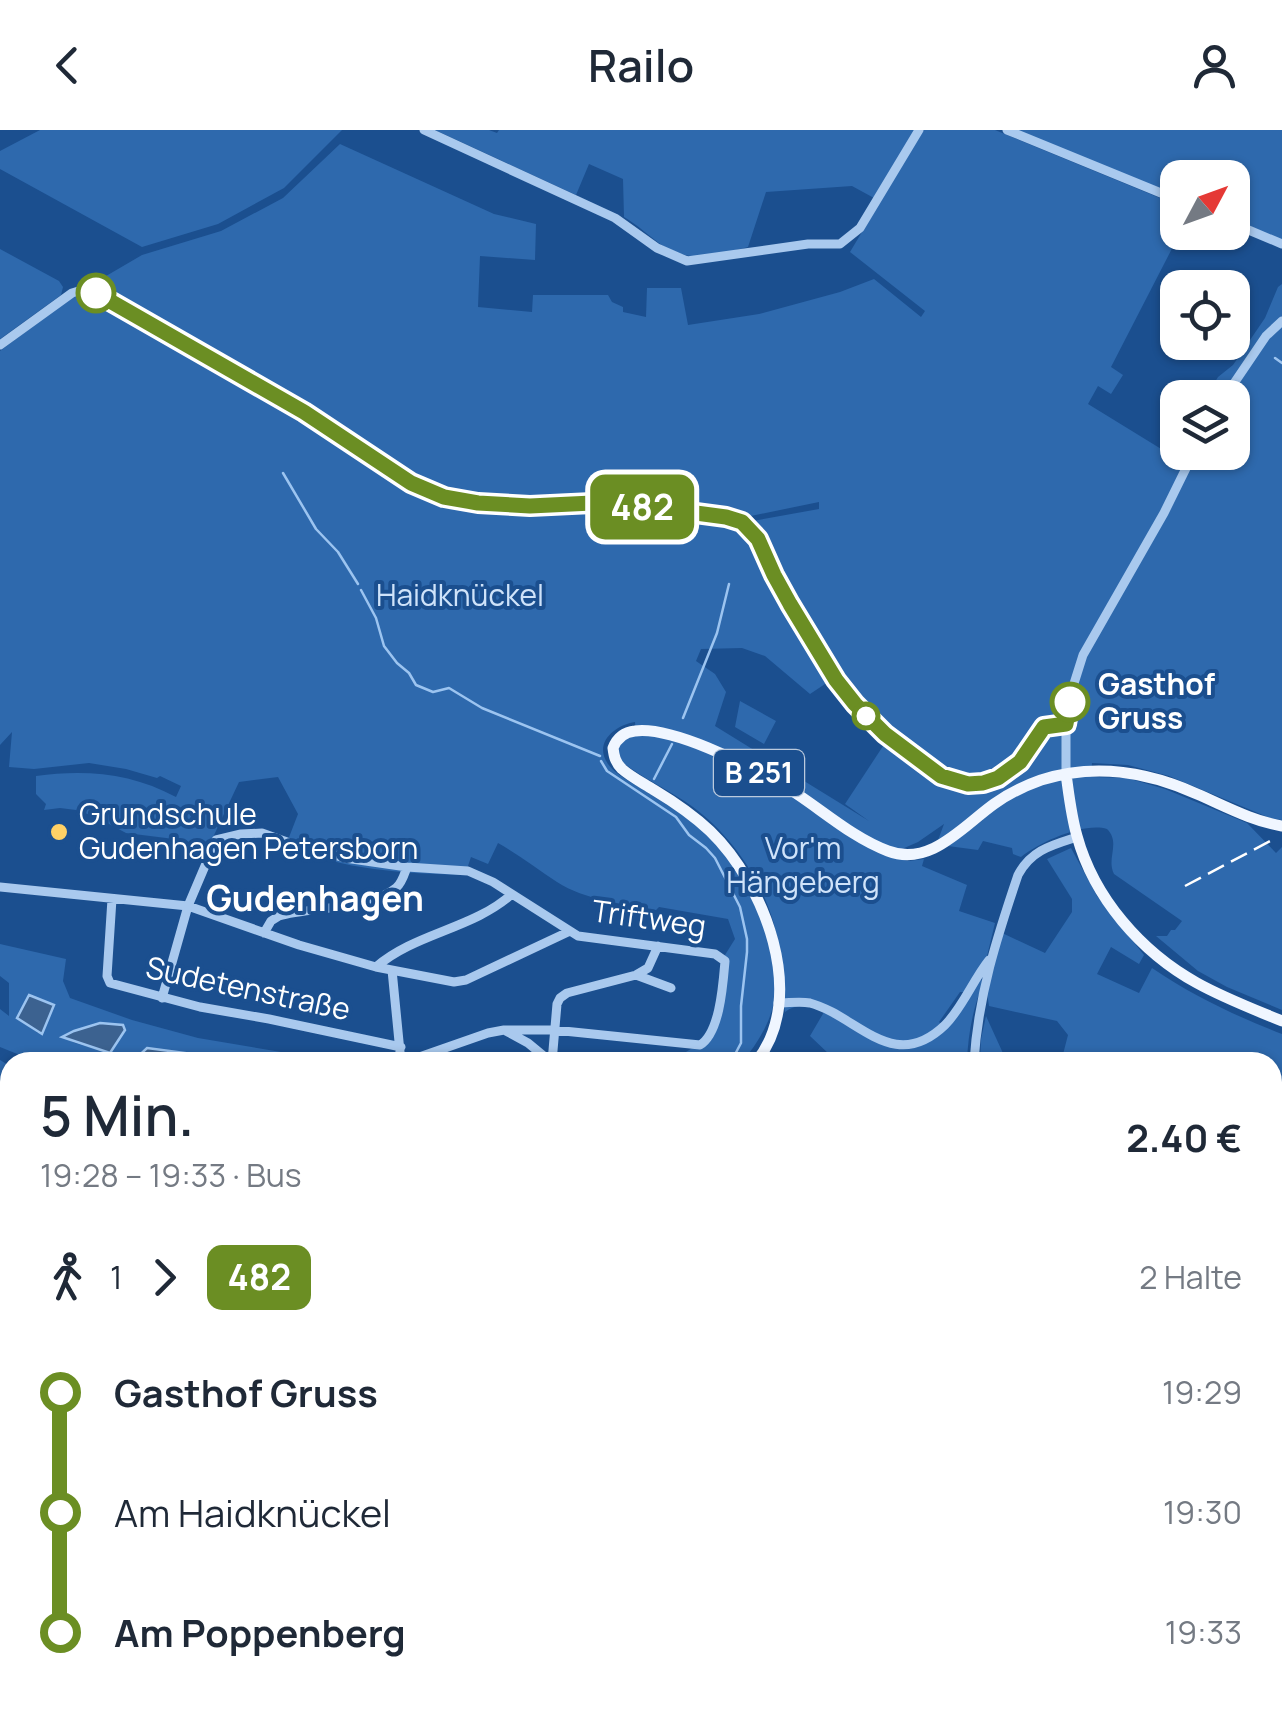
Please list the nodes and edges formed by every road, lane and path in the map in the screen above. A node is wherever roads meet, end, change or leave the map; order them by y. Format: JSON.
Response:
{"nodes":[{"id":1,"x":424,"y":130,"type":"edge"},
{"id":2,"x":918,"y":130,"type":"edge"},
{"id":3,"x":1007,"y":130,"type":"edge"},
{"id":4,"x":1160,"y":193,"type":"edge"},
{"id":5,"x":1250,"y":231,"type":"edge"},
{"id":6,"x":1282,"y":244,"type":"edge"},
{"id":7,"x":1282,"y":321,"type":"edge"},
{"id":8,"x":0,"y":345,"type":"edge"},
{"id":9,"x":1236,"y":380,"type":"edge"},
{"id":10,"x":1185,"y":470,"type":"edge"},
{"id":11,"x":1066,"y":724,"type":"junction"},
{"id":12,"x":1066,"y":774,"type":"junction"},
{"id":13,"x":1282,"y":826,"type":"edge"},
{"id":14,"x":1077,"y":837,"type":"junction"},
{"id":15,"x":407,"y":867,"type":"junction"},
{"id":16,"x":0,"y":886,"type":"edge"},
{"id":17,"x":512,"y":894,"type":"junction"},
{"id":18,"x":112,"y":899,"type":"junction"},
{"id":19,"x":188,"y":906,"type":"junction"},
{"id":20,"x":568,"y":932,"type":"junction"},
{"id":21,"x":264,"y":933,"type":"junction"},
{"id":22,"x":658,"y":946,"type":"junction"},
{"id":23,"x":990,"y":958,"type":"junction"},
{"id":24,"x":376,"y":968,"type":"junction"},
{"id":25,"x":392,"y":970,"type":"junction"},
{"id":26,"x":636,"y":975,"type":"junction"},
{"id":27,"x":671,"y":988,"type":"dead end"},
{"id":28,"x":162,"y":998,"type":"junction"},
{"id":29,"x":778,"y":1003,"type":"junction"},
{"id":30,"x":1282,"y":1021,"type":"edge"},
{"id":31,"x":504,"y":1030,"type":"junction"},
{"id":32,"x":554,"y":1030,"type":"junction"},
{"id":33,"x":400,"y":1047,"type":"junction"},
{"id":34,"x":401,"y":1052,"type":"edge"},
{"id":35,"x":432,"y":1052,"type":"edge"},
{"id":36,"x":539,"y":1052,"type":"edge"},
{"id":37,"x":553,"y":1052,"type":"edge"},
{"id":38,"x":763,"y":1052,"type":"edge"},
{"id":39,"x":975,"y":1052,"type":"edge"}],
"edges":[{"from":1,"to":2,"type":"street"},
{"from":3,"to":4,"type":"street"},
{"from":5,"to":6,"type":"street"},
{"from":7,"to":9,"type":"street"},
{"from":8,"to":11,"type":"street"},
{"from":10,"to":11,"type":"street"},
{"from":11,"to":12,"type":"street"},
{"from":12,"to":13,"type":"main road","number":"B 251"},
{"from":12,"to":14,"type":"main road"},
{"from":12,"to":29,"type":"main road","number":"B 251"},
{"from":14,"to":23,"type":"street"},
{"from":14,"to":30,"type":"main road"},
{"from":15,"to":17,"type":"street","name":"Triftweg"},
{"from":15,"to":19,"type":"street","name":"Triftweg"},
{"from":15,"to":21,"type":"street"},
{"from":16,"to":18,"type":"street"},
{"from":17,"to":20,"type":"street","name":"Triftweg"},
{"from":17,"to":24,"type":"street"},
{"from":18,"to":19,"type":"street"},
{"from":18,"to":28,"type":"street","name":"Sudetenstraße"},
{"from":19,"to":21,"type":"street"},
{"from":19,"to":28,"type":"street","name":"Triftweg"},
{"from":20,"to":22,"type":"street","name":"Triftweg"},
{"from":20,"to":25,"type":"street"},
{"from":21,"to":24,"type":"street"},
{"from":22,"to":26,"type":"street"},
{"from":22,"to":32,"type":"street","name":"Triftweg"},
{"from":23,"to":29,"type":"street"},
{"from":23,"to":39,"type":"street"},
{"from":24,"to":25,"type":"street"},
{"from":25,"to":33,"type":"street"},
{"from":26,"to":27,"type":"street"},
{"from":26,"to":32,"type":"street"},
{"from":28,"to":33,"type":"street","name":"Sudetenstraße"},
{"from":29,"to":38,"type":"main road","number":"B 251"},
{"from":31,"to":32,"type":"street"},
{"from":31,"to":35,"type":"street"},
{"from":31,"to":36,"type":"street"},
{"from":32,"to":37,"type":"street"},
{"from":33,"to":34,"type":"street"}]}
